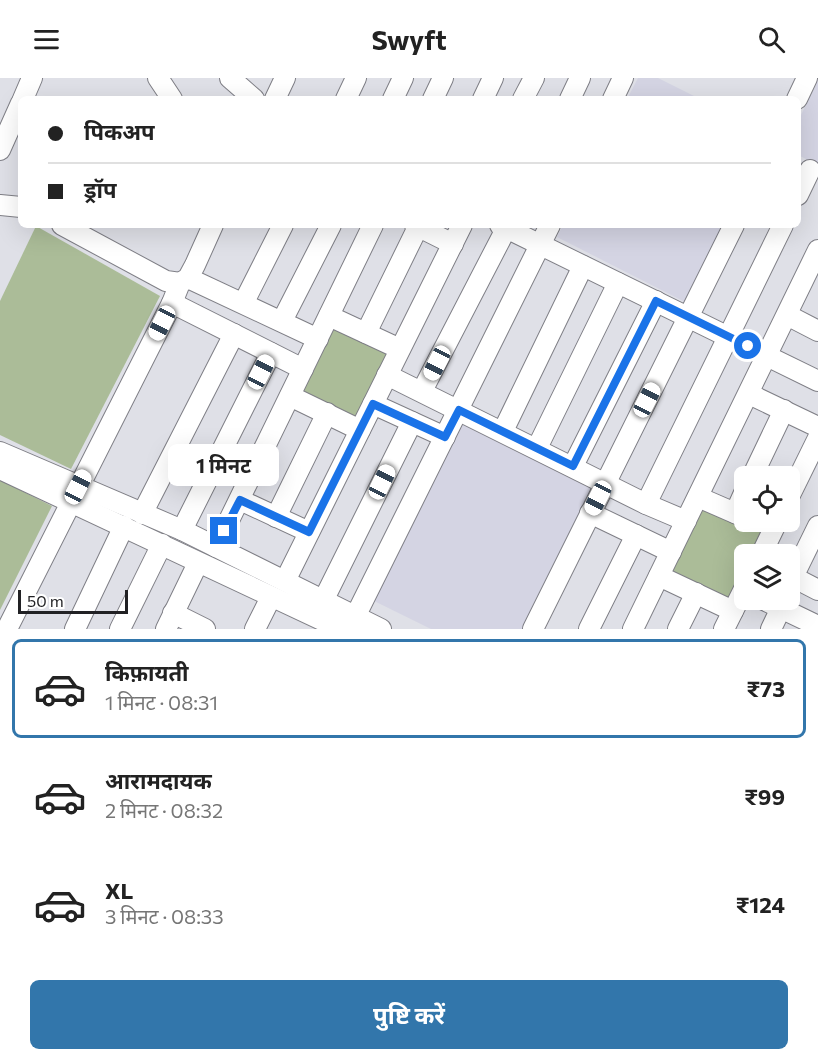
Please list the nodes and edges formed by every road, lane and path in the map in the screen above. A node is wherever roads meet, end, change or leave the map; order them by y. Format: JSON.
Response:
{"nodes":[{"id":1,"x":32,"y":78,"type":"edge"},
{"id":2,"x":158,"y":78,"type":"edge"},
{"id":3,"x":230,"y":78,"type":"edge"},
{"id":4,"x":285,"y":78,"type":"edge"},
{"id":5,"x":356,"y":78,"type":"edge"},
{"id":6,"x":403,"y":78,"type":"edge"},
{"id":7,"x":443,"y":78,"type":"edge"},
{"id":8,"x":494,"y":78,"type":"edge"},
{"id":9,"x":534,"y":78,"type":"edge"},
{"id":10,"x":580,"y":78,"type":"edge"},
{"id":11,"x":622,"y":78,"type":"edge"},
{"id":12,"x":807,"y":78,"type":"edge"},
{"id":13,"x":24,"y":96,"type":"edge"},
{"id":14,"x":170,"y":96,"type":"edge"},
{"id":15,"x":251,"y":96,"type":"edge"},
{"id":16,"x":276,"y":96,"type":"edge"},
{"id":17,"x":347,"y":96,"type":"edge"},
{"id":18,"x":394,"y":96,"type":"edge"},
{"id":19,"x":434,"y":96,"type":"edge"},
{"id":20,"x":485,"y":96,"type":"edge"},
{"id":21,"x":525,"y":96,"type":"edge"},
{"id":22,"x":571,"y":96,"type":"edge"},
{"id":23,"x":614,"y":96,"type":"edge"},
{"id":24,"x":798,"y":96,"type":"edge"},
{"id":25,"x":18,"y":110,"type":"edge"},
{"id":26,"x":0,"y":150,"type":"edge"},
{"id":27,"x":809,"y":169,"type":"edge"},
{"id":28,"x":801,"y":188,"type":"edge"},
{"id":29,"x":0,"y":205,"type":"edge"},
{"id":30,"x":18,"y":207,"type":"edge"},
{"id":31,"x":68,"y":228,"type":"edge"},
{"id":32,"x":211,"y":228,"type":"edge"},
{"id":33,"x":281,"y":228,"type":"edge"},
{"id":34,"x":329,"y":228,"type":"edge"},
{"id":35,"x":372,"y":228,"type":"edge"},
{"id":36,"x":415,"y":228,"type":"edge"},
{"id":37,"x":420,"y":228,"type":"edge"},
{"id":38,"x":460,"y":228,"type":"edge"},
{"id":39,"x":504,"y":228,"type":"edge"},
{"id":40,"x":509,"y":228,"type":"edge"},
{"id":41,"x":548,"y":228,"type":"edge"},
{"id":42,"x":732,"y":228,"type":"edge"},
{"id":43,"x":782,"y":228,"type":"edge"},
{"id":44,"x":453,"y":243,"type":"junction"},
{"id":45,"x":540,"y":245,"type":"junction"},
{"id":46,"x":818,"y":250,"type":"edge"},
{"id":47,"x":583,"y":266,"type":"junction"},
{"id":48,"x":184,"y":280,"type":"junction"},
{"id":49,"x":618,"y":283,"type":"junction"},
{"id":50,"x":656,"y":301,"type":"junction"},
{"id":51,"x":244,"y":302,"type":"junction"},
{"id":52,"x":172,"y":303,"type":"junction"},
{"id":53,"x":787,"y":315,"type":"junction"},
{"id":54,"x":329,"y":316,"type":"junction"},
{"id":55,"x":688,"y":317,"type":"junction"},
{"id":56,"x":282,"y":321,"type":"junction"},
{"id":57,"x":818,"y":331,"type":"edge"},
{"id":58,"x":366,"y":333,"type":"junction"},
{"id":59,"x":234,"y":334,"type":"junction"},
{"id":60,"x":728,"y":337,"type":"junction"},
{"id":61,"x":318,"y":339,"type":"junction"},
{"id":62,"x":400,"y":349,"type":"junction"},
{"id":63,"x":271,"y":353,"type":"junction"},
{"id":64,"x":768,"y":356,"type":"junction"},
{"id":65,"x":303,"y":369,"type":"junction"},
{"id":66,"x":387,"y":375,"type":"junction"},
{"id":67,"x":818,"y":381,"type":"edge"},
{"id":68,"x":422,"y":391,"type":"junction"},
{"id":69,"x":749,"y":394,"type":"junction"},
{"id":70,"x":290,"y":396,"type":"junction"},
{"id":71,"x":373,"y":404,"type":"junction"},
{"id":72,"x":459,"y":410,"type":"junction"},
{"id":73,"x":784,"y":410,"type":"junction"},
{"id":74,"x":327,"y":413,"type":"junction"},
{"id":75,"x":412,"y":422,"type":"junction"},
{"id":76,"x":818,"y":427,"type":"edge"},
{"id":77,"x":360,"y":430,"type":"junction"},
{"id":78,"x":503,"y":431,"type":"junction"},
{"id":79,"x":445,"y":437,"type":"junction"},
{"id":80,"x":818,"y":438,"type":"edge"},
{"id":81,"x":537,"y":448,"type":"junction"},
{"id":82,"x":0,"y":452,"type":"edge"},
{"id":83,"x":573,"y":466,"type":"junction"},
{"id":84,"x":757,"y":466,"type":"edge"},
{"id":85,"x":0,"y":469,"type":"edge"},
{"id":86,"x":800,"y":475,"type":"edge"},
{"id":87,"x":606,"y":482,"type":"junction"},
{"id":88,"x":74,"y":494,"type":"junction"},
{"id":89,"x":698,"y":497,"type":"junction"},
{"id":90,"x":240,"y":500,"type":"junction"},
{"id":91,"x":646,"y":504,"type":"junction"},
{"id":92,"x":590,"y":513,"type":"junction"},
{"id":93,"x":734,"y":513,"type":"edge"},
{"id":94,"x":142,"y":514,"type":"junction"},
{"id":95,"x":276,"y":517,"type":"junction"},
{"id":96,"x":686,"y":521,"type":"junction"},
{"id":97,"x":124,"y":526,"type":"junction"},
{"id":98,"x":818,"y":526,"type":"edge"},
{"id":99,"x":182,"y":530,"type":"junction"},
{"id":100,"x":309,"y":532,"type":"junction"},
{"id":101,"x":636,"y":536,"type":"junction"},
{"id":102,"x":162,"y":544,"type":"junction"},
{"id":103,"x":216,"y":547,"type":"junction"},
{"id":104,"x":671,"y":552,"type":"junction"},
{"id":105,"x":800,"y":559,"type":"edge"},
{"id":106,"x":198,"y":563,"type":"junction"},
{"id":107,"x":660,"y":576,"type":"junction"},
{"id":108,"x":285,"y":581,"type":"junction"},
{"id":109,"x":800,"y":581,"type":"edge"},
{"id":110,"x":818,"y":590,"type":"edge"},
{"id":111,"x":696,"y":593,"type":"junction"},
{"id":112,"x":271,"y":597,"type":"junction"},
{"id":113,"x":323,"y":600,"type":"junction"},
{"id":114,"x":773,"y":610,"type":"edge"},
{"id":115,"x":785,"y":610,"type":"edge"},
{"id":116,"x":729,"y":620,"type":"edge"},
{"id":117,"x":170,"y":621,"type":"edge"},
{"id":118,"x":303,"y":621,"type":"edge"},
{"id":119,"x":349,"y":625,"type":"edge"},
{"id":120,"x":818,"y":627,"type":"edge"},
{"id":121,"x":7,"y":629,"type":"edge"},
{"id":122,"x":75,"y":629,"type":"edge"},
{"id":123,"x":120,"y":629,"type":"edge"},
{"id":124,"x":206,"y":629,"type":"edge"},
{"id":125,"x":255,"y":629,"type":"edge"},
{"id":126,"x":381,"y":629,"type":"edge"},
{"id":127,"x":533,"y":629,"type":"edge"},
{"id":128,"x":589,"y":629,"type":"edge"},
{"id":129,"x":633,"y":629,"type":"edge"},
{"id":130,"x":678,"y":629,"type":"edge"},
{"id":131,"x":771,"y":629,"type":"edge"}],
"edges":[{"from":1,"to":13,"type":"street"},
{"from":2,"to":14,"type":"street"},
{"from":3,"to":15,"type":"street"},
{"from":4,"to":16,"type":"street"},
{"from":5,"to":17,"type":"street"},
{"from":6,"to":18,"type":"street"},
{"from":7,"to":19,"type":"street"},
{"from":8,"to":20,"type":"street"},
{"from":9,"to":21,"type":"street"},
{"from":10,"to":22,"type":"street"},
{"from":11,"to":23,"type":"street"},
{"from":12,"to":24,"type":"street"},
{"from":25,"to":26,"type":"street"},
{"from":27,"to":28,"type":"street"},
{"from":29,"to":30,"type":"street"},
{"from":31,"to":48,"type":"street"},
{"from":32,"to":48,"type":"street"},
{"from":33,"to":51,"type":"street"},
{"from":34,"to":56,"type":"street"},
{"from":35,"to":54,"type":"street"},
{"from":36,"to":58,"type":"street"},
{"from":37,"to":44,"type":"street"},
{"from":38,"to":44,"type":"street"},
{"from":39,"to":68,"type":"street"},
{"from":40,"to":45,"type":"street"},
{"from":41,"to":45,"type":"street"},
{"from":42,"to":55,"type":"street"},
{"from":43,"to":60,"type":"street"},
{"from":44,"to":62,"type":"street"},
{"from":45,"to":47,"type":"street"},
{"from":45,"to":72,"type":"street"},
{"from":46,"to":53,"type":"street"},
{"from":47,"to":49,"type":"street"},
{"from":47,"to":78,"type":"street"},
{"from":48,"to":51,"type":"street"},
{"from":48,"to":52,"type":"street"},
{"from":49,"to":50,"type":"street"},
{"from":49,"to":81,"type":"street"},
{"from":50,"to":55,"type":"street"},
{"from":50,"to":83,"type":"street"},
{"from":51,"to":56,"type":"street"},
{"from":52,"to":59,"type":"street"},
{"from":52,"to":88,"type":"street"},
{"from":53,"to":57,"type":"street"},
{"from":53,"to":64,"type":"street"},
{"from":54,"to":58,"type":"street"},
{"from":54,"to":61,"type":"street"},
{"from":55,"to":60,"type":"street"},
{"from":55,"to":87,"type":"street"},
{"from":56,"to":61,"type":"street"},
{"from":58,"to":62,"type":"street"},
{"from":59,"to":63,"type":"street"},
{"from":59,"to":94,"type":"street"},
{"from":60,"to":64,"type":"street"},
{"from":60,"to":91,"type":"street"},
{"from":61,"to":65,"type":"street"},
{"from":62,"to":66,"type":"street"},
{"from":63,"to":65,"type":"street"},
{"from":63,"to":99,"type":"street"},
{"from":64,"to":67,"type":"street"},
{"from":64,"to":69,"type":"street"},
{"from":65,"to":70,"type":"street"},
{"from":66,"to":68,"type":"street"},
{"from":66,"to":71,"type":"street"},
{"from":68,"to":72,"type":"street"},
{"from":69,"to":73,"type":"street"},
{"from":69,"to":89,"type":"street"},
{"from":70,"to":74,"type":"street"},
{"from":70,"to":90,"type":"street"},
{"from":71,"to":75,"type":"street"},
{"from":71,"to":77,"type":"street"},
{"from":72,"to":78,"type":"street"},
{"from":72,"to":79,"type":"street"},
{"from":73,"to":76,"type":"street"},
{"from":73,"to":84,"type":"street"},
{"from":74,"to":77,"type":"street"},
{"from":74,"to":95,"type":"street"},
{"from":75,"to":79,"type":"street"},
{"from":75,"to":113,"type":"street"},
{"from":77,"to":100,"type":"street"},
{"from":78,"to":81,"type":"street"},
{"from":79,"to":119,"type":"street"},
{"from":80,"to":86,"type":"street"},
{"from":81,"to":83,"type":"street"},
{"from":82,"to":88,"type":"street"},
{"from":83,"to":87,"type":"street"},
{"from":85,"to":88,"type":"street"},
{"from":87,"to":91,"type":"street"},
{"from":87,"to":92,"type":"street"},
{"from":88,"to":94,"type":"street"},
{"from":88,"to":97,"type":"street"},
{"from":88,"to":121,"type":"street"},
{"from":89,"to":93,"type":"street"},
{"from":89,"to":96,"type":"street"},
{"from":90,"to":95,"type":"street"},
{"from":90,"to":103,"type":"street"},
{"from":91,"to":96,"type":"street"},
{"from":92,"to":101,"type":"street"},
{"from":92,"to":127,"type":"street"},
{"from":94,"to":99,"type":"street"},
{"from":95,"to":100,"type":"street"},
{"from":96,"to":104,"type":"street"},
{"from":97,"to":102,"type":"street"},
{"from":97,"to":122,"type":"street"},
{"from":98,"to":105,"type":"street"},
{"from":99,"to":103,"type":"street"},
{"from":100,"to":108,"type":"street"},
{"from":101,"to":104,"type":"street"},
{"from":101,"to":128,"type":"street"},
{"from":102,"to":106,"type":"street"},
{"from":102,"to":123,"type":"street"},
{"from":103,"to":108,"type":"street"},
{"from":104,"to":107,"type":"street"},
{"from":106,"to":112,"type":"street"},
{"from":106,"to":117,"type":"street"},
{"from":107,"to":111,"type":"street"},
{"from":107,"to":129,"type":"street"},
{"from":108,"to":113,"type":"street"},
{"from":109,"to":110,"type":"street"},
{"from":111,"to":116,"type":"street"},
{"from":111,"to":130,"type":"street"},
{"from":112,"to":118,"type":"street"},
{"from":112,"to":125,"type":"street"},
{"from":113,"to":119,"type":"street"},
{"from":114,"to":131,"type":"street"},
{"from":115,"to":120,"type":"street"},
{"from":117,"to":124,"type":"street"},
{"from":118,"to":119,"type":"street"},
{"from":119,"to":126,"type":"street"}]}
